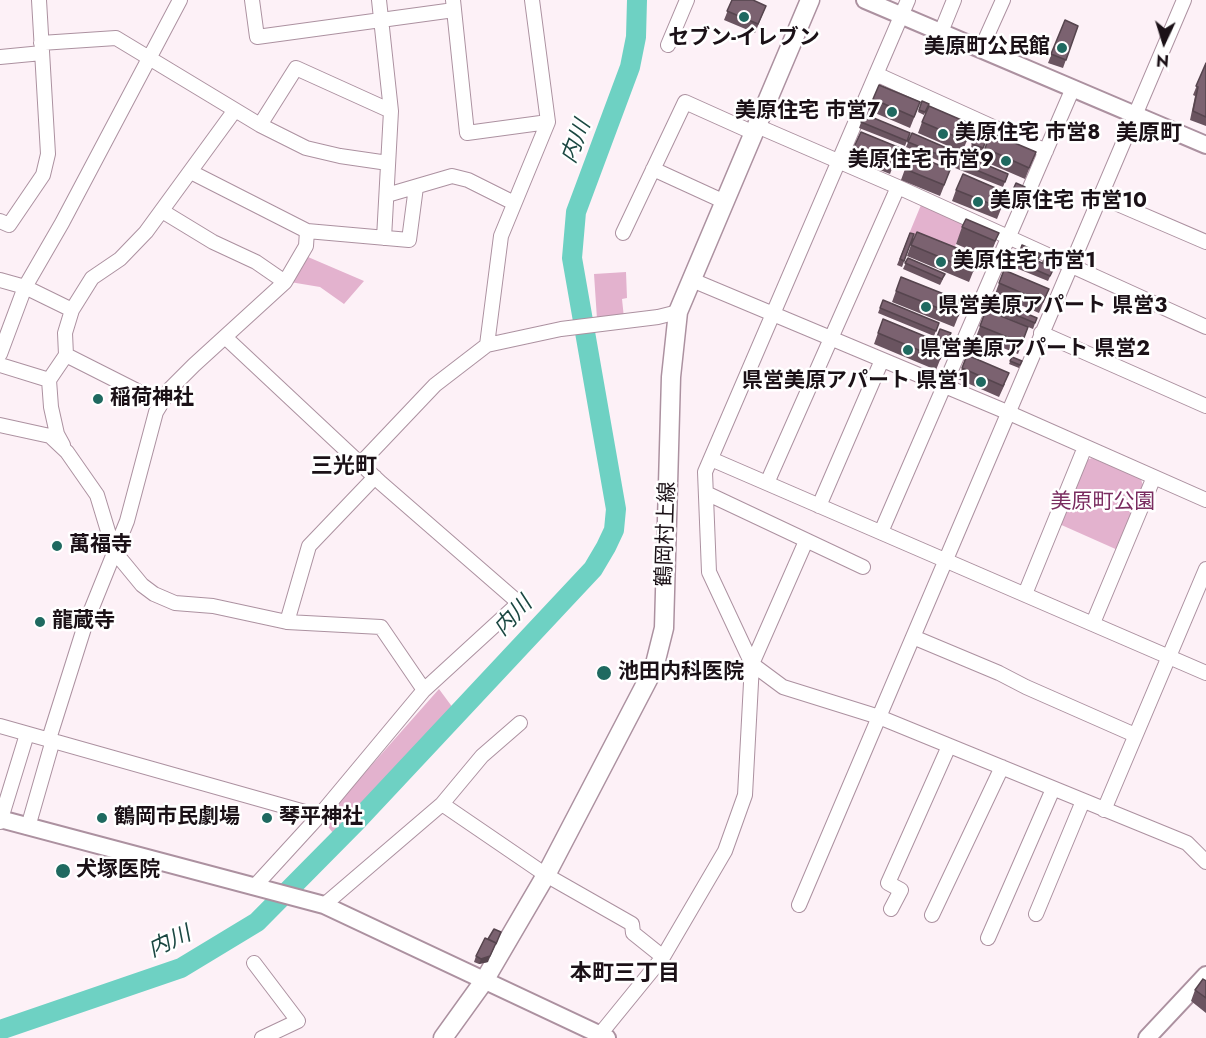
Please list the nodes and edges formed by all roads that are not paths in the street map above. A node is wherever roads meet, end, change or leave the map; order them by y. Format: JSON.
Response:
{"nodes":[{"id":1,"x":39,"y":0,"type":"edge"},
{"id":2,"x":180,"y":0,"type":"edge"},
{"id":3,"x":252,"y":0,"type":"edge"},
{"id":4,"x":379,"y":0,"type":"edge"},
{"id":5,"x":532,"y":0,"type":"edge"},
{"id":6,"x":687,"y":0,"type":"edge"},
{"id":7,"x":810,"y":0,"type":"edge"},
{"id":8,"x":865,"y":0,"type":"edge"},
{"id":9,"x":954,"y":0,"type":"edge"},
{"id":10,"x":1002,"y":0,"type":"edge"},
{"id":11,"x":1184,"y":0,"type":"edge"},
{"id":12,"x":453,"y":5,"type":"edge"},
{"id":13,"x":905,"y":8,"type":"edge"},
{"id":14,"x":381,"y":20,"type":"junction"},
{"id":15,"x":941,"y":32,"type":"junction"},
{"id":16,"x":668,"y":45,"type":"dead end"},
{"id":17,"x":42,"y":48,"type":"junction"},
{"id":18,"x":981,"y":49,"type":"junction"},
{"id":19,"x":0,"y":57,"type":"edge"},
{"id":20,"x":150,"y":57,"type":"junction"},
{"id":21,"x":876,"y":74,"type":"junction"},
{"id":22,"x":1073,"y":88,"type":"junction"},
{"id":23,"x":235,"y":110,"type":"junction"},
{"id":24,"x":391,"y":111,"type":"junction"},
{"id":25,"x":1135,"y":114,"type":"junction"},
{"id":26,"x":548,"y":122,"type":"junction"},
{"id":27,"x":260,"y":125,"type":"junction"},
{"id":28,"x":755,"y":129,"type":"junction"},
{"id":29,"x":1206,"y":145,"type":"edge"},
{"id":30,"x":1046,"y":151,"type":"junction"},
{"id":31,"x":837,"y":162,"type":"junction"},
{"id":32,"x":388,"y":163,"type":"junction"},
{"id":33,"x":653,"y":169,"type":"junction"},
{"id":34,"x":191,"y":172,"type":"junction"},
{"id":35,"x":416,"y":187,"type":"junction"},
{"id":36,"x":898,"y":187,"type":"junction"},
{"id":37,"x":387,"y":195,"type":"junction"},
{"id":38,"x":1099,"y":196,"type":"junction"},
{"id":39,"x":725,"y":202,"type":"junction"},
{"id":40,"x":514,"y":203,"type":"junction"},
{"id":41,"x":162,"y":211,"type":"junction"},
{"id":42,"x":0,"y":221,"type":"edge"},
{"id":43,"x":307,"y":231,"type":"junction"},
{"id":44,"x":623,"y":233,"type":"dead end"},
{"id":45,"x":1008,"y":237,"type":"junction"},
{"id":46,"x":384,"y":238,"type":"junction"},
{"id":47,"x":1206,"y":242,"type":"edge"},
{"id":48,"x":1070,"y":265,"type":"junction"},
{"id":49,"x":0,"y":280,"type":"edge"},
{"id":50,"x":692,"y":280,"type":"junction"},
{"id":51,"x":285,"y":282,"type":"junction"},
{"id":52,"x":25,"y":287,"type":"junction"},
{"id":53,"x":72,"y":310,"type":"junction"},
{"id":54,"x":678,"y":312,"type":"junction"},
{"id":55,"x":773,"y":314,"type":"junction"},
{"id":56,"x":1206,"y":327,"type":"edge"},
{"id":57,"x":1041,"y":333,"type":"junction"},
{"id":58,"x":225,"y":337,"type":"junction"},
{"id":59,"x":830,"y":338,"type":"junction"},
{"id":60,"x":487,"y":345,"type":"junction"},
{"id":61,"x":0,"y":354,"type":"edge"},
{"id":62,"x":66,"y":356,"type":"junction"},
{"id":63,"x":882,"y":360,"type":"junction"},
{"id":64,"x":0,"y":365,"type":"edge"},
{"id":65,"x":49,"y":380,"type":"junction"},
{"id":66,"x":944,"y":386,"type":"junction"},
{"id":67,"x":161,"y":403,"type":"junction"},
{"id":68,"x":1206,"y":406,"type":"edge"},
{"id":69,"x":1007,"y":412,"type":"junction"},
{"id":70,"x":0,"y":425,"type":"edge"},
{"id":71,"x":1085,"y":447,"type":"junction"},
{"id":72,"x":67,"y":452,"type":"junction"},
{"id":73,"x":711,"y":459,"type":"junction"},
{"id":74,"x":360,"y":464,"type":"junction"},
{"id":75,"x":375,"y":477,"type":"junction"},
{"id":76,"x":1154,"y":477,"type":"junction"},
{"id":77,"x":767,"y":483,"type":"junction"},
{"id":78,"x":706,"y":494,"type":"junction"},
{"id":79,"x":1206,"y":500,"type":"edge"},
{"id":80,"x":819,"y":506,"type":"junction"},
{"id":81,"x":881,"y":532,"type":"junction"},
{"id":82,"x":806,"y":541,"type":"junction"},
{"id":83,"x":114,"y":551,"type":"junction"},
{"id":84,"x":945,"y":560,"type":"junction"},
{"id":85,"x":863,"y":567,"type":"dead end"},
{"id":86,"x":1206,"y":569,"type":"edge"},
{"id":87,"x":1025,"y":594,"type":"junction"},
{"id":88,"x":287,"y":622,"type":"junction"},
{"id":89,"x":1093,"y":623,"type":"junction"},
{"id":90,"x":913,"y":637,"type":"junction"},
{"id":91,"x":1169,"y":656,"type":"junction"},
{"id":92,"x":752,"y":664,"type":"junction"},
{"id":93,"x":1206,"y":673,"type":"edge"},
{"id":94,"x":424,"y":690,"type":"junction"},
{"id":95,"x":879,"y":717,"type":"junction"},
{"id":96,"x":520,"y":723,"type":"dead end"},
{"id":97,"x":0,"y":726,"type":"edge"},
{"id":98,"x":27,"y":734,"type":"junction"},
{"id":99,"x":1136,"y":735,"type":"junction"},
{"id":100,"x":51,"y":739,"type":"junction"},
{"id":101,"x":949,"y":746,"type":"junction"},
{"id":102,"x":1002,"y":767,"type":"junction"},
{"id":103,"x":1053,"y":789,"type":"junction"},
{"id":104,"x":1083,"y":801,"type":"junction"},
{"id":105,"x":442,"y":804,"type":"junction"},
{"id":106,"x":1104,"y":810,"type":"junction"},
{"id":107,"x":319,"y":816,"type":"junction"},
{"id":108,"x":0,"y":820,"type":"edge"},
{"id":109,"x":28,"y":827,"type":"junction"},
{"id":110,"x":1206,"y":862,"type":"edge"},
{"id":111,"x":546,"y":875,"type":"junction"},
{"id":112,"x":254,"y":887,"type":"junction"},
{"id":113,"x":324,"y":905,"type":"junction"},
{"id":114,"x":799,"y":905,"type":"dead end"},
{"id":115,"x":891,"y":909,"type":"dead end"},
{"id":116,"x":1036,"y":914,"type":"dead end"},
{"id":117,"x":933,"y":915,"type":"dead end"},
{"id":118,"x":988,"y":938,"type":"dead end"},
{"id":119,"x":663,"y":957,"type":"junction"},
{"id":120,"x":255,"y":963,"type":"dead end"},
{"id":121,"x":1206,"y":975,"type":"edge"},
{"id":122,"x":484,"y":981,"type":"junction"},
{"id":123,"x":601,"y":1037,"type":"edge"},
{"id":124,"x":262,"y":1038,"type":"edge"},
{"id":125,"x":443,"y":1038,"type":"edge"},
{"id":126,"x":1147,"y":1038,"type":"edge"}],
"edges":[{"from":1,"to":17,"type":"street"},
{"from":2,"to":20,"type":"street"},
{"from":3,"to":14,"type":"street"},
{"from":4,"to":14,"type":"street"},
{"from":5,"to":26,"type":"street"},
{"from":6,"to":16,"type":"street"},
{"from":7,"to":28,"type":"main road","name":"鶴岡村上線"},
{"from":8,"to":13,"type":"street"},
{"from":9,"to":15,"type":"street"},
{"from":10,"to":18,"type":"street"},
{"from":11,"to":25,"type":"street"},
{"from":12,"to":14,"type":"street"},
{"from":12,"to":26,"type":"street"},
{"from":13,"to":15,"type":"street"},
{"from":13,"to":21,"type":"street"},
{"from":14,"to":24,"type":"street"},
{"from":15,"to":18,"type":"street"},
{"from":17,"to":19,"type":"street"},
{"from":17,"to":20,"type":"street"},
{"from":17,"to":42,"type":"street"},
{"from":18,"to":22,"type":"street"},
{"from":20,"to":23,"type":"street"},
{"from":20,"to":52,"type":"street"},
{"from":21,"to":30,"type":"street"},
{"from":21,"to":31,"type":"street"},
{"from":22,"to":25,"type":"street"},
{"from":22,"to":30,"type":"street"},
{"from":23,"to":27,"type":"street"},
{"from":23,"to":34,"type":"street"},
{"from":24,"to":27,"type":"street"},
{"from":24,"to":32,"type":"street"},
{"from":25,"to":29,"type":"street"},
{"from":25,"to":38,"type":"street"},
{"from":26,"to":40,"type":"street"},
{"from":27,"to":32,"type":"street"},
{"from":28,"to":31,"type":"street"},
{"from":28,"to":33,"type":"street"},
{"from":28,"to":39,"type":"main road","name":"鶴岡村上線"},
{"from":30,"to":45,"type":"street"},
{"from":31,"to":36,"type":"street"},
{"from":31,"to":55,"type":"street"},
{"from":32,"to":37,"type":"street"},
{"from":33,"to":39,"type":"street"},
{"from":33,"to":44,"type":"street"},
{"from":34,"to":41,"type":"street"},
{"from":34,"to":43,"type":"street"},
{"from":35,"to":37,"type":"street"},
{"from":35,"to":40,"type":"street"},
{"from":35,"to":46,"type":"street"},
{"from":36,"to":45,"type":"street"},
{"from":36,"to":59,"type":"street"},
{"from":37,"to":46,"type":"street"},
{"from":38,"to":47,"type":"street"},
{"from":38,"to":48,"type":"street"},
{"from":39,"to":50,"type":"main road","name":"鶴岡村上線"},
{"from":40,"to":60,"type":"street"},
{"from":41,"to":51,"type":"street"},
{"from":41,"to":53,"type":"street"},
{"from":43,"to":46,"type":"street"},
{"from":43,"to":51,"type":"street"},
{"from":45,"to":48,"type":"street"},
{"from":45,"to":66,"type":"street"},
{"from":48,"to":56,"type":"street"},
{"from":48,"to":57,"type":"street"},
{"from":49,"to":52,"type":"street"},
{"from":50,"to":54,"type":"main road","name":"鶴岡村上線"},
{"from":50,"to":55,"type":"street"},
{"from":51,"to":58,"type":"street"},
{"from":52,"to":53,"type":"street"},
{"from":52,"to":61,"type":"street"},
{"from":53,"to":62,"type":"street"},
{"from":54,"to":60,"type":"street"},
{"from":54,"to":111,"type":"main road","name":"鶴岡村上線"},
{"from":55,"to":59,"type":"street"},
{"from":55,"to":73,"type":"street"},
{"from":57,"to":68,"type":"street"},
{"from":57,"to":69,"type":"street"},
{"from":58,"to":67,"type":"street"},
{"from":58,"to":74,"type":"street"},
{"from":59,"to":63,"type":"street"},
{"from":59,"to":77,"type":"street"},
{"from":60,"to":74,"type":"street"},
{"from":62,"to":65,"type":"street"},
{"from":62,"to":67,"type":"street"},
{"from":63,"to":66,"type":"street"},
{"from":63,"to":80,"type":"street"},
{"from":64,"to":65,"type":"street"},
{"from":65,"to":72,"type":"street"},
{"from":66,"to":69,"type":"street"},
{"from":66,"to":81,"type":"street"},
{"from":67,"to":83,"type":"street"},
{"from":69,"to":71,"type":"street"},
{"from":69,"to":84,"type":"street"},
{"from":70,"to":72,"type":"street"},
{"from":71,"to":76,"type":"street"},
{"from":71,"to":87,"type":"street"},
{"from":72,"to":83,"type":"street"},
{"from":73,"to":77,"type":"street"},
{"from":73,"to":78,"type":"street"},
{"from":74,"to":75,"type":"street"},
{"from":75,"to":88,"type":"street"},
{"from":75,"to":94,"type":"street"},
{"from":76,"to":79,"type":"street"},
{"from":76,"to":89,"type":"street"},
{"from":77,"to":80,"type":"street"},
{"from":78,"to":82,"type":"street"},
{"from":78,"to":92,"type":"street"},
{"from":80,"to":81,"type":"street"},
{"from":81,"to":84,"type":"street"},
{"from":82,"to":85,"type":"street"},
{"from":82,"to":92,"type":"street"},
{"from":83,"to":88,"type":"street"},
{"from":83,"to":100,"type":"street"},
{"from":84,"to":87,"type":"street"},
{"from":84,"to":90,"type":"street"},
{"from":86,"to":91,"type":"street"},
{"from":87,"to":89,"type":"street"},
{"from":88,"to":94,"type":"street"},
{"from":89,"to":91,"type":"street"},
{"from":90,"to":95,"type":"street"},
{"from":90,"to":99,"type":"street"},
{"from":91,"to":93,"type":"street"},
{"from":91,"to":99,"type":"street"},
{"from":92,"to":95,"type":"street"},
{"from":92,"to":119,"type":"street"},
{"from":94,"to":107,"type":"street"},
{"from":95,"to":101,"type":"street"},
{"from":95,"to":114,"type":"street"},
{"from":96,"to":105,"type":"street"},
{"from":97,"to":98,"type":"street"},
{"from":98,"to":100,"type":"street"},
{"from":98,"to":108,"type":"street"},
{"from":99,"to":106,"type":"street"},
{"from":100,"to":107,"type":"street"},
{"from":100,"to":109,"type":"street"},
{"from":101,"to":102,"type":"street"},
{"from":101,"to":115,"type":"street"},
{"from":102,"to":103,"type":"street"},
{"from":102,"to":117,"type":"street"},
{"from":103,"to":104,"type":"street"},
{"from":103,"to":118,"type":"street"},
{"from":104,"to":106,"type":"street"},
{"from":104,"to":116,"type":"street"},
{"from":105,"to":111,"type":"street"},
{"from":105,"to":113,"type":"street"},
{"from":106,"to":110,"type":"street"},
{"from":107,"to":112,"type":"street"},
{"from":108,"to":109,"type":"street"},
{"from":109,"to":112,"type":"street"},
{"from":111,"to":119,"type":"street"},
{"from":111,"to":122,"type":"main road","name":"鶴岡村上線"},
{"from":112,"to":113,"type":"street"},
{"from":113,"to":122,"type":"street"},
{"from":119,"to":123,"type":"street"},
{"from":120,"to":124,"type":"street"},
{"from":121,"to":126,"type":"street"},
{"from":122,"to":123,"type":"street"},
{"from":122,"to":125,"type":"main road","name":"鶴岡村上線"}]}
